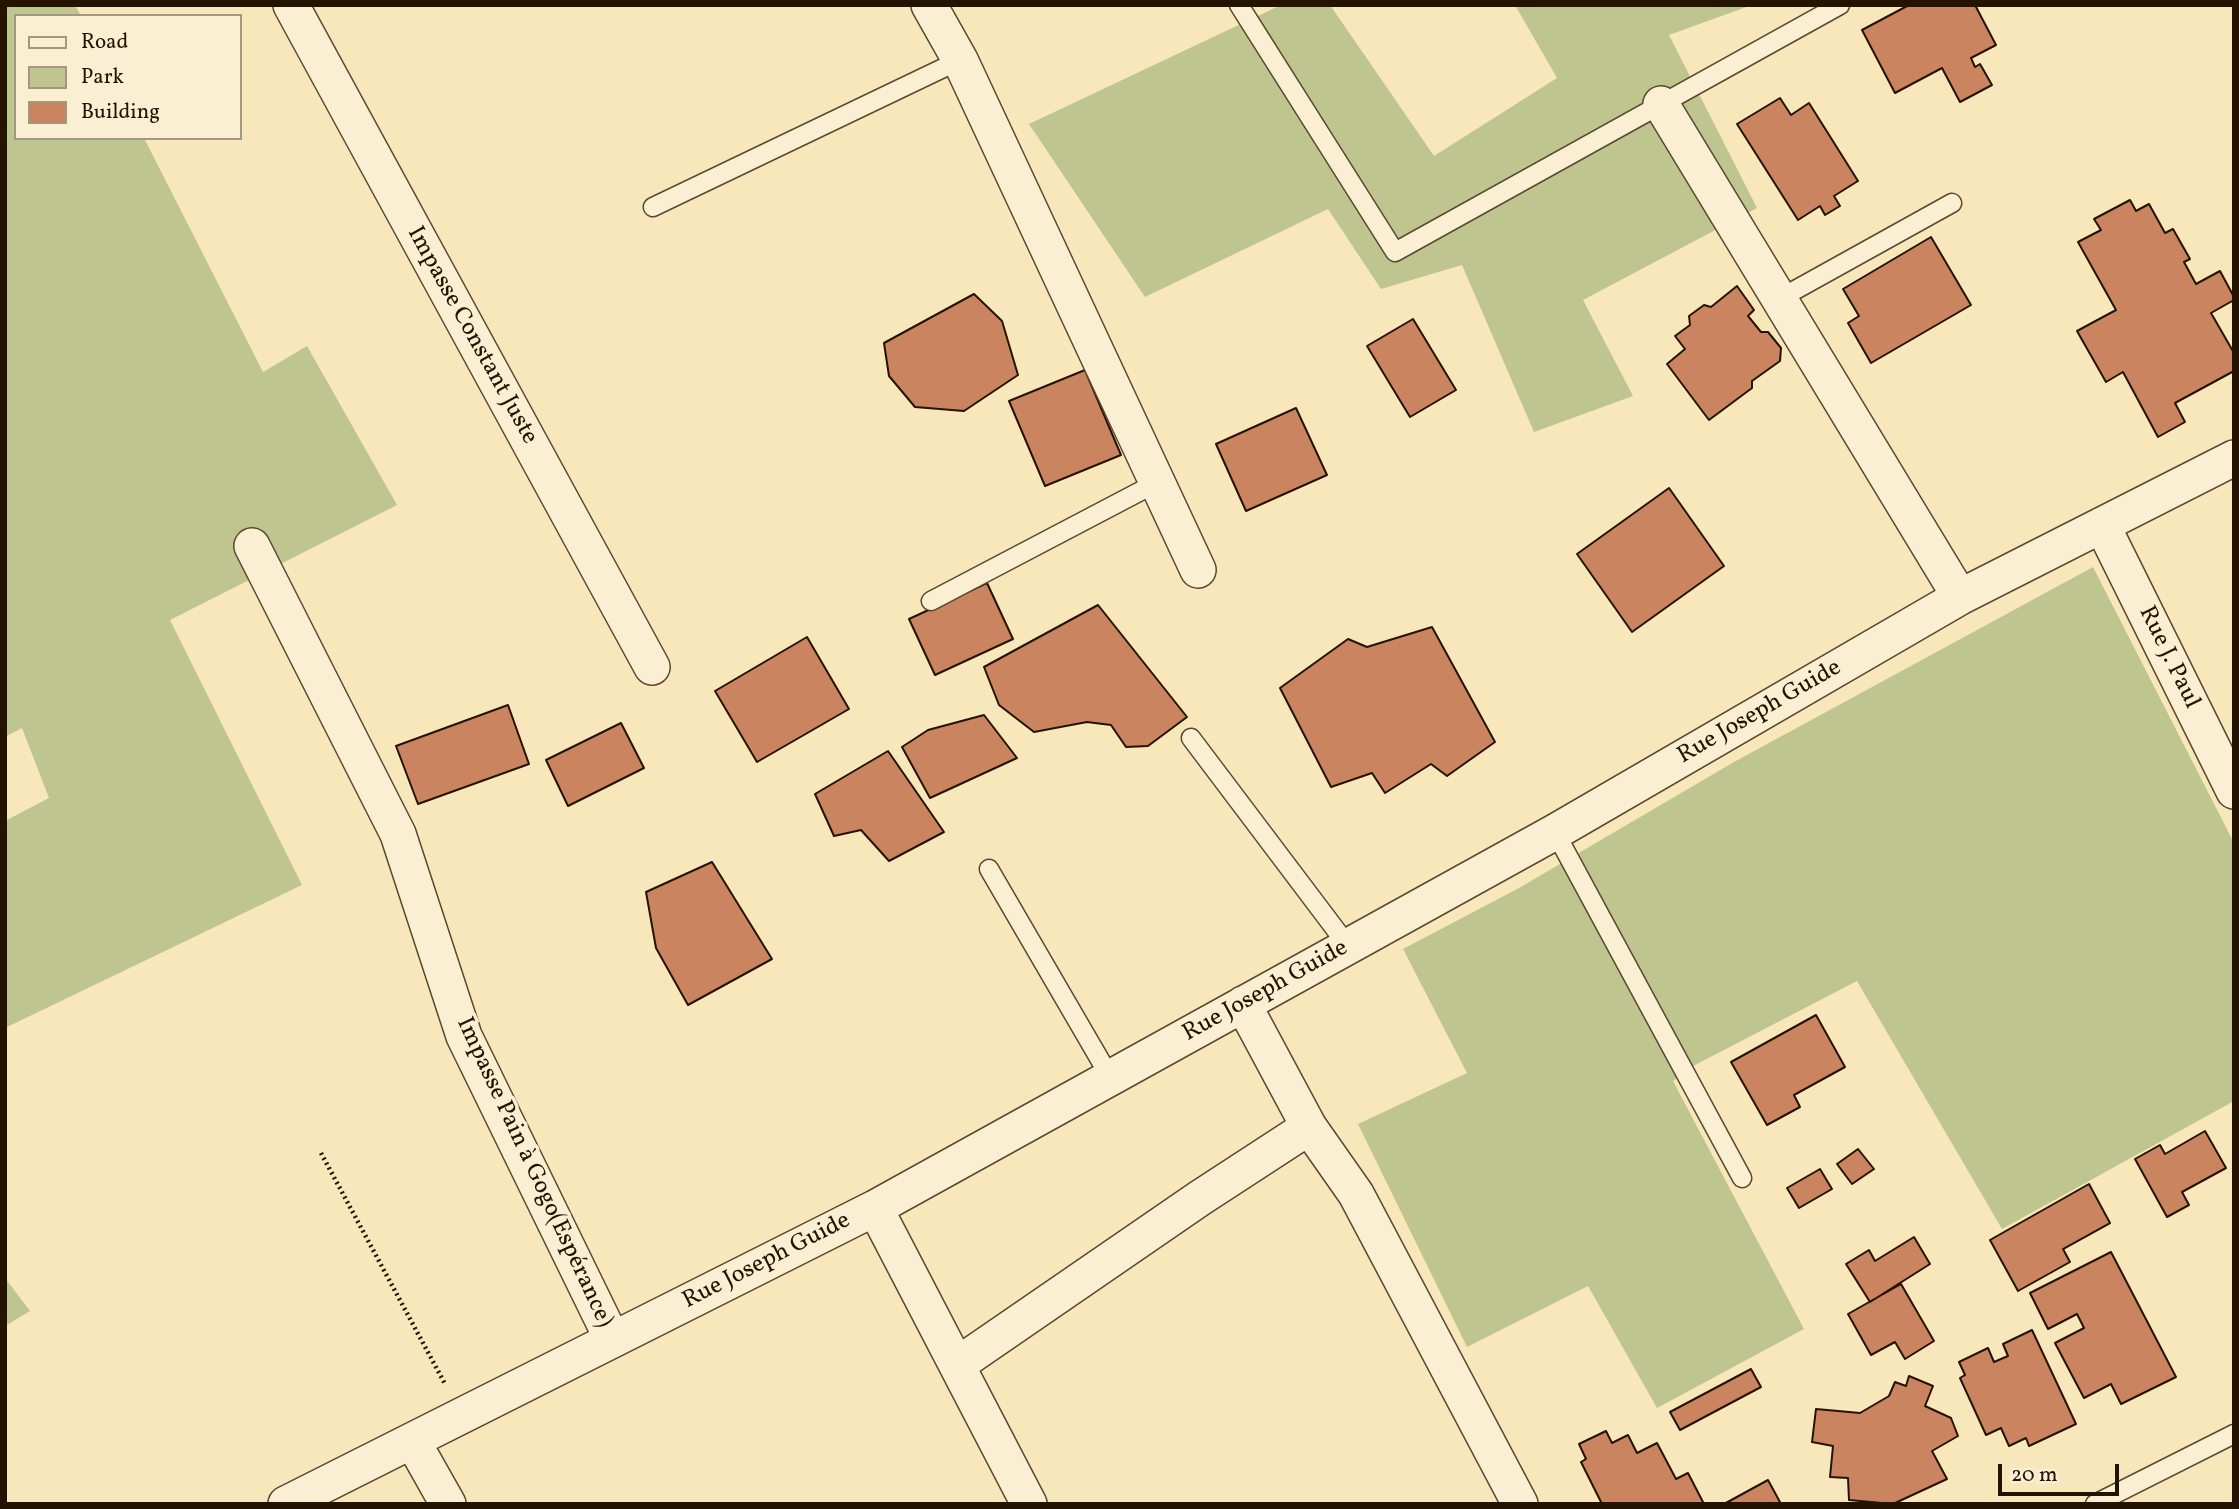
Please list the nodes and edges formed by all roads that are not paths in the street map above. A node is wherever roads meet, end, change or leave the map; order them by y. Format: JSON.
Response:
{"nodes":[{"id":1,"x":291,"y":5,"type":"edge"},
{"id":2,"x":929,"y":5,"type":"edge"},
{"id":3,"x":1239,"y":5,"type":"edge"},
{"id":4,"x":1840,"y":5,"type":"edge"},
{"id":5,"x":960,"y":60,"type":"junction"},
{"id":6,"x":1661,"y":104,"type":"junction"},
{"id":7,"x":1952,"y":203,"type":"dead end"},
{"id":8,"x":653,"y":207,"type":"dead end"},
{"id":9,"x":1779,"y":299,"type":"junction"},
{"id":10,"x":2234,"y":458,"type":"edge"},
{"id":11,"x":1156,"y":483,"type":"junction"},
{"id":12,"x":2102,"y":525,"type":"junction"},
{"id":13,"x":252,"y":546,"type":"dead end"},
{"id":14,"x":1198,"y":570,"type":"dead end"},
{"id":15,"x":1960,"y":597,"type":"junction"},
{"id":16,"x":931,"y":601,"type":"dead end"},
{"id":17,"x":652,"y":667,"type":"dead end"},
{"id":18,"x":1191,"y":738,"type":"dead end"},
{"id":19,"x":2234,"y":791,"type":"edge"},
{"id":20,"x":1555,"y":832,"type":"junction"},
{"id":21,"x":989,"y":869,"type":"dead end"},
{"id":22,"x":1348,"y":946,"type":"junction"},
{"id":23,"x":1243,"y":1004,"type":"junction"},
{"id":24,"x":1110,"y":1077,"type":"junction"},
{"id":25,"x":1309,"y":1127,"type":"junction"},
{"id":26,"x":1742,"y":1178,"type":"dead end"},
{"id":27,"x":875,"y":1208,"type":"junction"},
{"id":28,"x":612,"y":1339,"type":"junction"},
{"id":29,"x":957,"y":1366,"type":"junction"},
{"id":30,"x":2234,"y":1434,"type":"edge"},
{"id":31,"x":413,"y":1442,"type":"junction"},
{"id":32,"x":286,"y":1504,"type":"edge"},
{"id":33,"x":448,"y":1504,"type":"edge"},
{"id":34,"x":1029,"y":1504,"type":"edge"},
{"id":35,"x":1520,"y":1504,"type":"edge"},
{"id":36,"x":2095,"y":1504,"type":"edge"}],
"edges":[{"from":1,"to":17,"type":"street","name":"Impasse Constant Juste"},
{"from":2,"to":5,"type":"street"},
{"from":3,"to":6,"type":"lane"},
{"from":4,"to":6,"type":"lane"},
{"from":5,"to":8,"type":"lane"},
{"from":5,"to":11,"type":"street"},
{"from":6,"to":9,"type":"street"},
{"from":7,"to":9,"type":"lane"},
{"from":9,"to":15,"type":"street"},
{"from":10,"to":12,"type":"street","name":"Rue Joseph Guide"},
{"from":11,"to":14,"type":"street"},
{"from":11,"to":16,"type":"lane"},
{"from":12,"to":15,"type":"street","name":"Rue Joseph Guide"},
{"from":12,"to":19,"type":"street","name":"Rue J. Paul"},
{"from":13,"to":28,"type":"street","name":"Impasse Pain à Gogo(Espérance)"},
{"from":15,"to":20,"type":"street","name":"Rue Joseph Guide"},
{"from":18,"to":22,"type":"lane"},
{"from":20,"to":22,"type":"street","name":"Rue Joseph Guide"},
{"from":20,"to":26,"type":"lane"},
{"from":21,"to":24,"type":"lane"},
{"from":22,"to":23,"type":"street","name":"Rue Joseph Guide"},
{"from":23,"to":24,"type":"street","name":"Rue Joseph Guide"},
{"from":23,"to":25,"type":"street"},
{"from":24,"to":27,"type":"street","name":"Rue Joseph Guide"},
{"from":25,"to":29,"type":"street"},
{"from":25,"to":35,"type":"street"},
{"from":27,"to":28,"type":"street","name":"Rue Joseph Guide"},
{"from":27,"to":29,"type":"street"},
{"from":28,"to":31,"type":"street","name":"Rue Joseph Guide"},
{"from":29,"to":34,"type":"street"},
{"from":30,"to":36,"type":"lane"},
{"from":31,"to":32,"type":"street","name":"Rue Joseph Guide"},
{"from":31,"to":33,"type":"street"}]}
